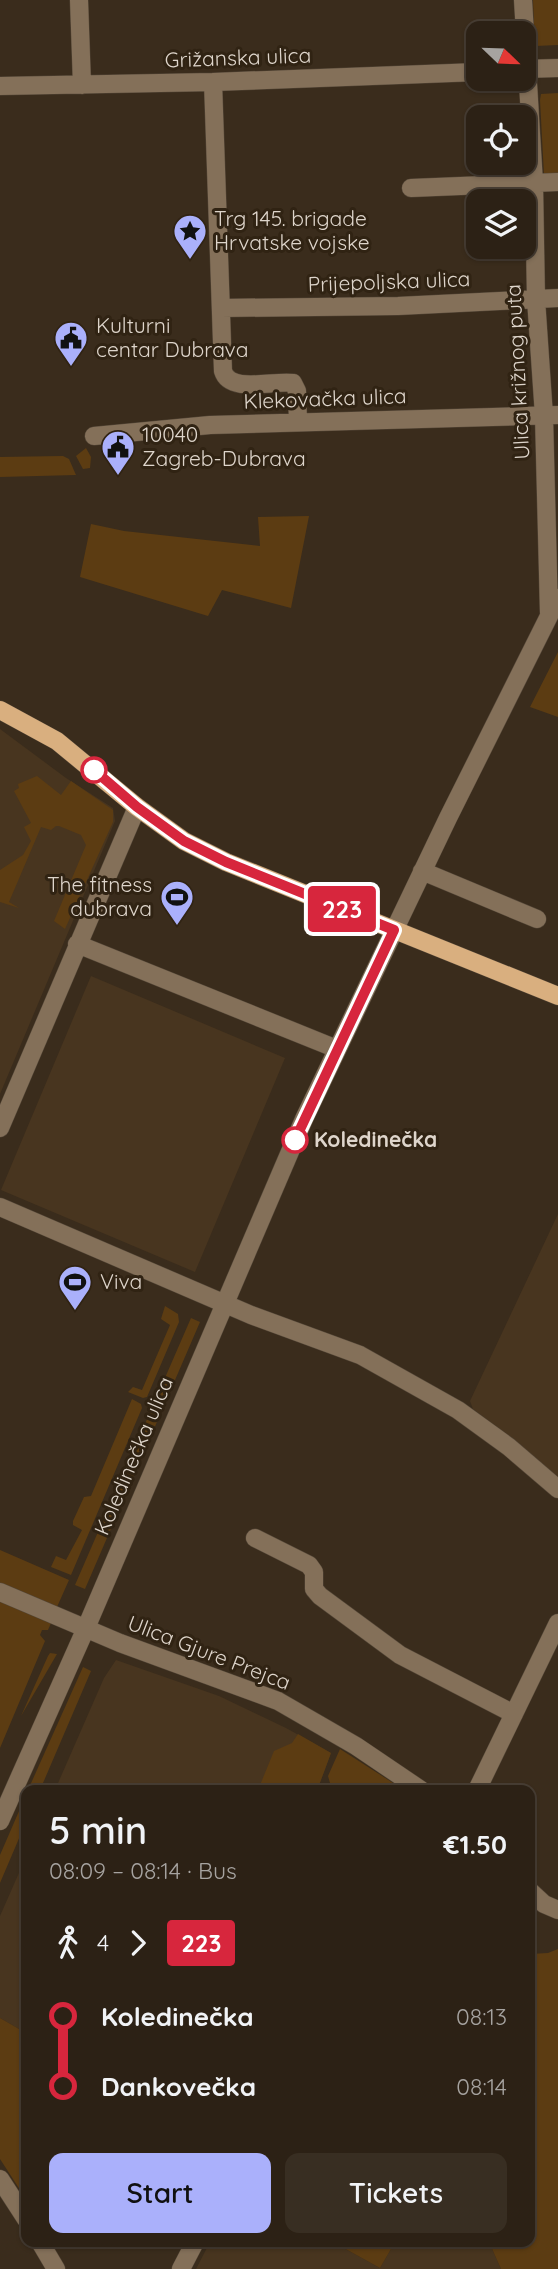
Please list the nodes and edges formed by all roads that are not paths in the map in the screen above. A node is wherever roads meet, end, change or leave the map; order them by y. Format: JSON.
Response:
{"nodes":[{"id":1,"x":79,"y":0,"type":"edge"},
{"id":2,"x":523,"y":0,"type":"edge"},
{"id":3,"x":524,"y":21,"type":"edge"},
{"id":4,"x":558,"y":68,"type":"edge"},
{"id":5,"x":536,"y":69,"type":"edge"},
{"id":6,"x":466,"y":72,"type":"edge"},
{"id":7,"x":213,"y":82,"type":"junction"},
{"id":8,"x":82,"y":85,"type":"junction"},
{"id":9,"x":0,"y":86,"type":"edge"},
{"id":10,"x":527,"y":91,"type":"edge"},
{"id":11,"x":558,"y":182,"type":"edge"},
{"id":12,"x":534,"y":183,"type":"junction"},
{"id":13,"x":411,"y":188,"type":"dead end"},
{"id":14,"x":558,"y":298,"type":"edge"},
{"id":15,"x":536,"y":299,"type":"junction"},
{"id":16,"x":221,"y":308,"type":"junction"},
{"id":17,"x":551,"y":415,"type":"edge"},
{"id":18,"x":298,"y":422,"type":"junction"},
{"id":19,"x":94,"y":436,"type":"dead end"},
{"id":20,"x":552,"y":527,"type":"edge"},
{"id":21,"x":558,"y":598,"type":"edge"},
{"id":22,"x":549,"y":616,"type":"junction"},
{"id":23,"x":0,"y":710,"type":"edge"},
{"id":24,"x":137,"y":807,"type":"junction"},
{"id":25,"x":422,"y":871,"type":"junction"},
{"id":26,"x":537,"y":919,"type":"dead end"},
{"id":27,"x":394,"y":930,"type":"junction"},
{"id":28,"x":77,"y":944,"type":"junction"},
{"id":29,"x":558,"y":996,"type":"edge"},
{"id":30,"x":337,"y":1049,"type":"junction"},
{"id":31,"x":0,"y":1128,"type":"edge"},
{"id":32,"x":0,"y":1207,"type":"edge"},
{"id":33,"x":223,"y":1302,"type":"junction"},
{"id":34,"x":558,"y":1489,"type":"edge"},
{"id":35,"x":256,"y":1538,"type":"dead end"},
{"id":36,"x":0,"y":1592,"type":"edge"},
{"id":37,"x":558,"y":1623,"type":"edge"},
{"id":38,"x":86,"y":1628,"type":"junction"},
{"id":39,"x":514,"y":1714,"type":"junction"},
{"id":40,"x":414,"y":1785,"type":"edge"},
{"id":41,"x":479,"y":1785,"type":"edge"},
{"id":42,"x":0,"y":1821,"type":"edge"},
{"id":43,"x":535,"y":1896,"type":"edge"},
{"id":44,"x":558,"y":1910,"type":"edge"},
{"id":45,"x":0,"y":2179,"type":"edge"},
{"id":46,"x":21,"y":2211,"type":"edge"},
{"id":47,"x":43,"y":2247,"type":"edge"},
{"id":48,"x":192,"y":2247,"type":"edge"},
{"id":49,"x":57,"y":2269,"type":"edge"},
{"id":50,"x":181,"y":2269,"type":"edge"}],
"edges":[{"from":1,"to":8,"type":"street"},
{"from":2,"to":3,"type":"street","name":"Ulica križnog puta"},
{"from":4,"to":5,"type":"street"},
{"from":6,"to":7,"type":"street","name":"Grižanska ulica"},
{"from":7,"to":8,"type":"street","name":"Grižanska ulica"},
{"from":7,"to":16,"type":"street"},
{"from":8,"to":9,"type":"street","name":"Grižanska ulica"},
{"from":10,"to":12,"type":"street","name":"Ulica križnog puta"},
{"from":11,"to":12,"type":"street"},
{"from":12,"to":13,"type":"street"},
{"from":12,"to":15,"type":"street","name":"Ulica križnog puta"},
{"from":14,"to":15,"type":"street","name":"Prijepoljska ulica"},
{"from":15,"to":16,"type":"street","name":"Prijepoljska ulica"},
{"from":15,"to":17,"type":"street","name":"Ulica križnog puta"},
{"from":16,"to":18,"type":"street"},
{"from":17,"to":18,"type":"street","name":"Klekovačka ulica"},
{"from":17,"to":20,"type":"street","name":"Ulica križnog puta"},
{"from":18,"to":19,"type":"street","name":"Klekovačka ulica"},
{"from":20,"to":22,"type":"street","name":"Ulica križnog puta"},
{"from":21,"to":22,"type":"street","name":"Ulica križnog puta"},
{"from":22,"to":25,"type":"street","name":"Ulica križnog puta"},
{"from":23,"to":24,"type":"main road"},
{"from":24,"to":27,"type":"main road"},
{"from":24,"to":28,"type":"street"},
{"from":25,"to":26,"type":"street"},
{"from":25,"to":27,"type":"street","name":"Ulica križnog puta"},
{"from":27,"to":29,"type":"main road"},
{"from":27,"to":30,"type":"street","name":"Koledinečka ulica"},
{"from":28,"to":30,"type":"street"},
{"from":28,"to":31,"type":"street"},
{"from":30,"to":33,"type":"street","name":"Koledinečka ulica"},
{"from":32,"to":33,"type":"street"},
{"from":33,"to":34,"type":"street"},
{"from":33,"to":38,"type":"street","name":"Koledinečka ulica"},
{"from":35,"to":39,"type":"street"},
{"from":36,"to":38,"type":"street"},
{"from":37,"to":39,"type":"street"},
{"from":38,"to":40,"type":"street","name":"Ulica Gjure Prejca"},
{"from":38,"to":42,"type":"street","name":"Koledinečka ulica"},
{"from":39,"to":41,"type":"street"},
{"from":43,"to":44,"type":"street"},
{"from":45,"to":46,"type":"street"},
{"from":47,"to":49,"type":"street"},
{"from":48,"to":50,"type":"street"}]}
